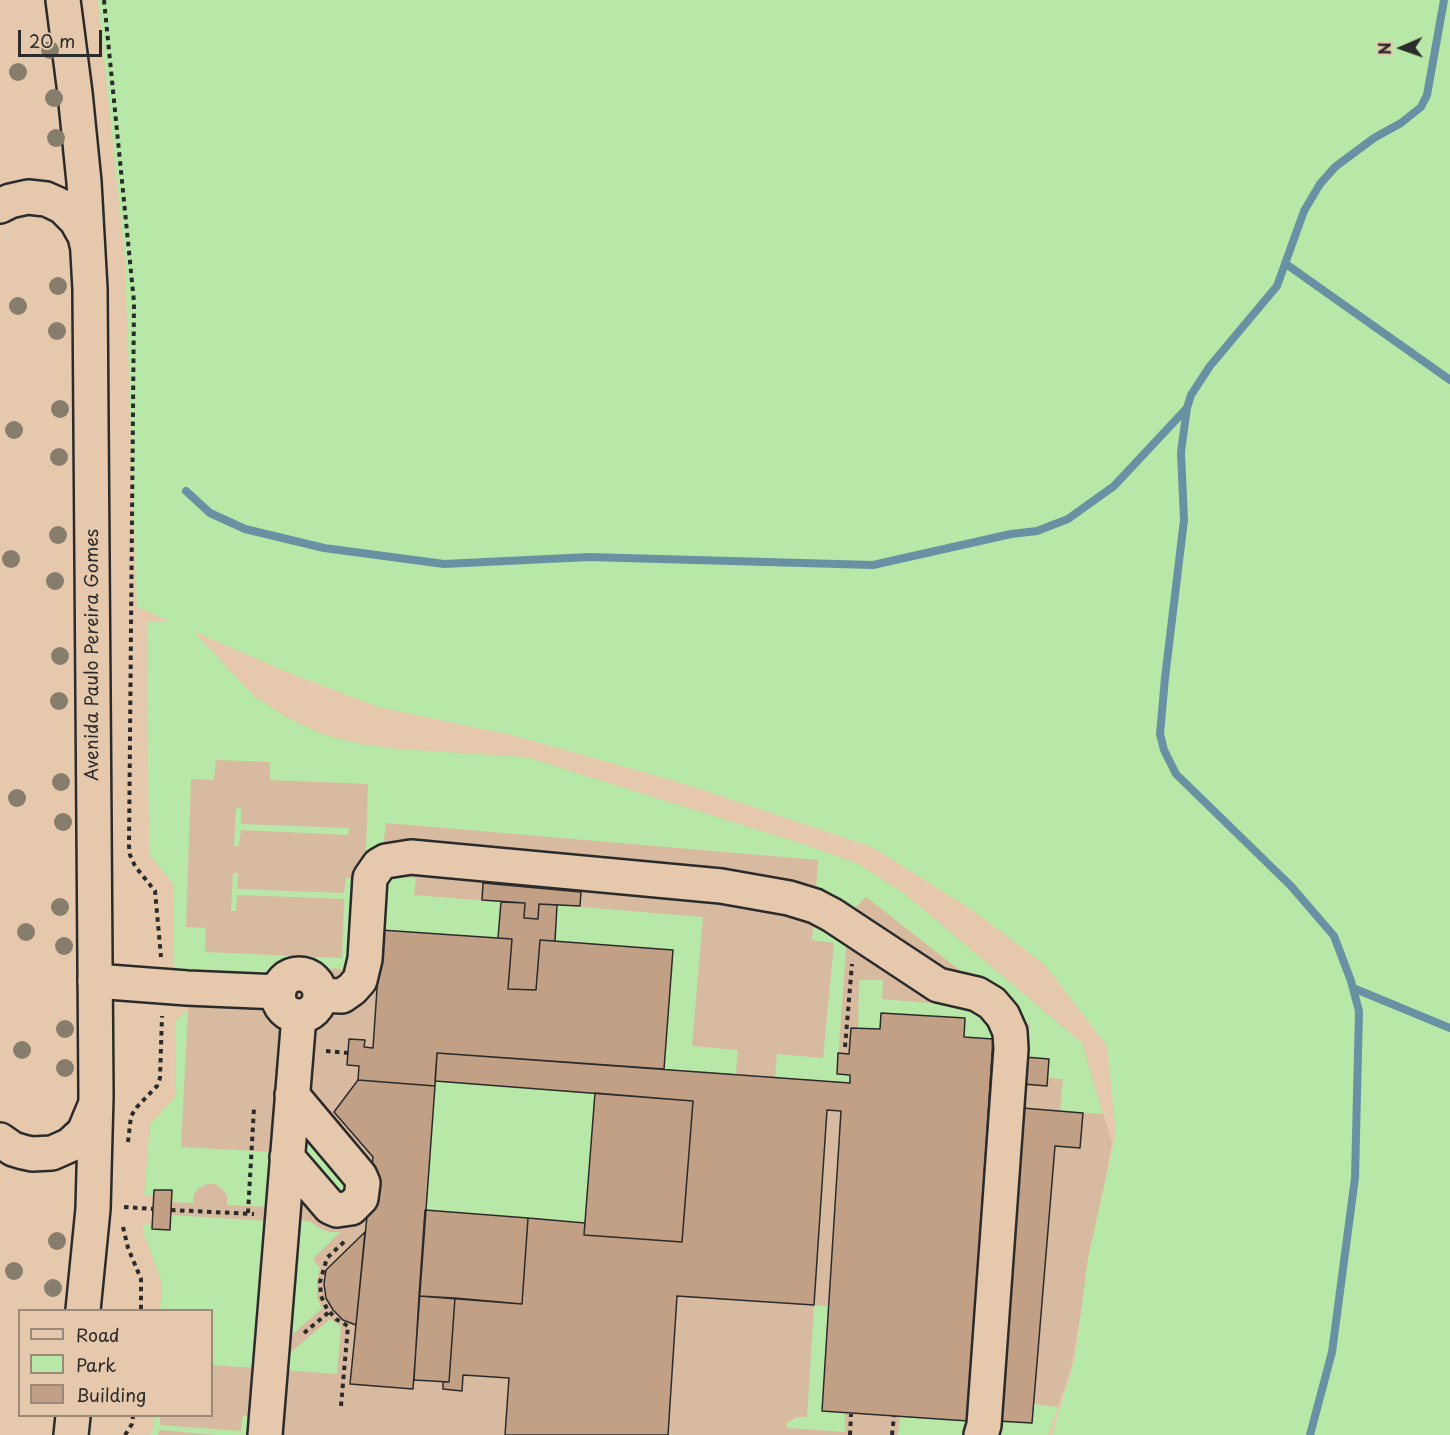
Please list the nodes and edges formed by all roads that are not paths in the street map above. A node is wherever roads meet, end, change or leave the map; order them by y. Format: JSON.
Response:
{"nodes":[{"id":1,"x":63,"y":0,"type":"edge"},
{"id":2,"x":0,"y":207,"type":"edge"},
{"id":3,"x":89,"y":252,"type":"junction"},
{"id":4,"x":95,"y":981,"type":"junction"},
{"id":5,"x":300,"y":1001,"type":"junction"},
{"id":6,"x":292,"y":1095,"type":"junction"},
{"id":7,"x":96,"y":1096,"type":"junction"},
{"id":8,"x":0,"y":1140,"type":"edge"},
{"id":9,"x":287,"y":1157,"type":"junction"},
{"id":10,"x":83,"y":1309,"type":"edge"},
{"id":11,"x":73,"y":1417,"type":"edge"},
{"id":12,"x":71,"y":1435,"type":"edge"},
{"id":13,"x":265,"y":1435,"type":"edge"},
{"id":14,"x":981,"y":1435,"type":"edge"}],
"edges":[{"from":1,"to":3,"type":"main road","name":"Avenida Paulo Pereira Gomes"},
{"from":2,"to":3,"type":"main road"},
{"from":3,"to":4,"type":"main road","name":"Avenida Paulo Pereira Gomes"},
{"from":4,"to":5,"type":"main road"},
{"from":4,"to":7,"type":"main road","name":"Avenida Paulo Pereira Gomes"},
{"from":5,"to":6,"type":"main road"},
{"from":5,"to":14,"type":"main road"},
{"from":6,"to":9,"type":"main road"},
{"from":6,"to":9,"type":"main road"},
{"from":7,"to":8,"type":"main road"},
{"from":7,"to":10,"type":"main road","name":"Avenida Paulo Pereira Gomes"},
{"from":9,"to":13,"type":"main road"},
{"from":11,"to":12,"type":"main road"}]}
